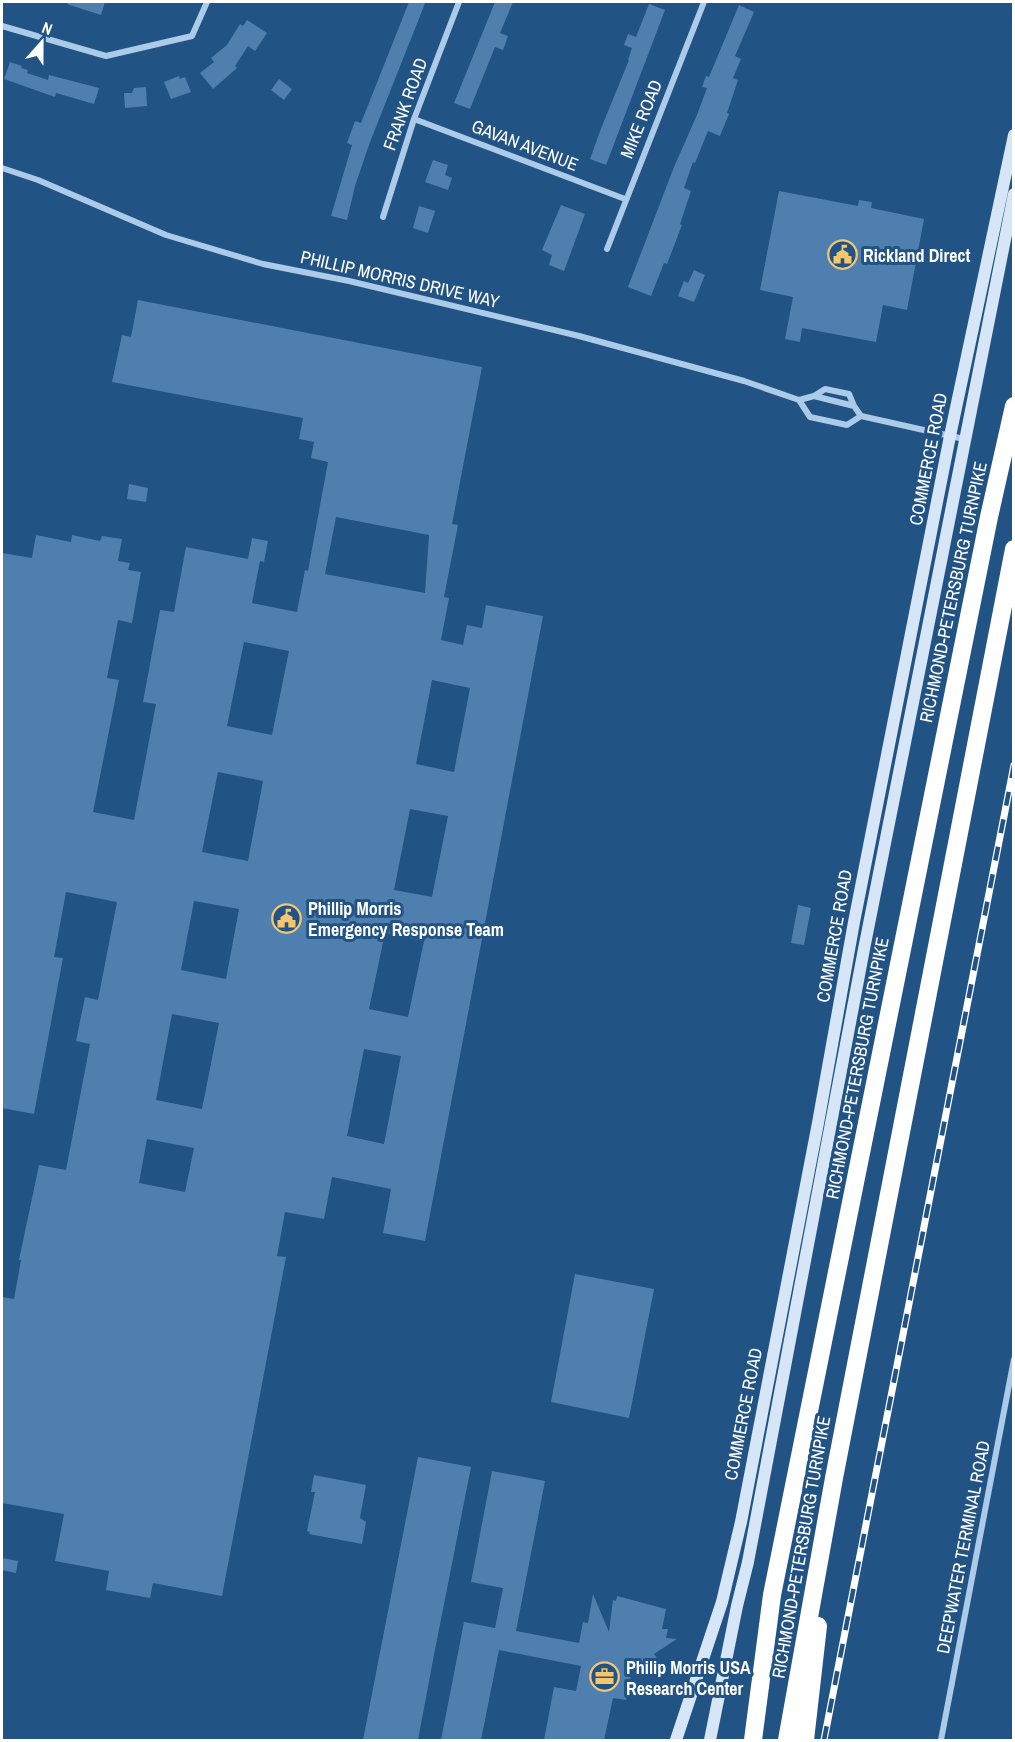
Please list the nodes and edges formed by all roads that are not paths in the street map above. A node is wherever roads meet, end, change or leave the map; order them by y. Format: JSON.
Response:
{"nodes":[{"id":1,"x":207,"y":2,"type":"edge"},
{"id":2,"x":459,"y":2,"type":"edge"},
{"id":3,"x":704,"y":2,"type":"edge"},
{"id":4,"x":2,"y":26,"type":"edge"},
{"id":5,"x":414,"y":119,"type":"junction"},
{"id":6,"x":1014,"y":135,"type":"edge"},
{"id":7,"x":2,"y":168,"type":"edge"},
{"id":8,"x":1014,"y":194,"type":"edge"},
{"id":9,"x":625,"y":199,"type":"junction"},
{"id":10,"x":383,"y":217,"type":"dead end"},
{"id":11,"x":607,"y":249,"type":"dead end"},
{"id":12,"x":799,"y":400,"type":"junction"},
{"id":13,"x":1014,"y":406,"type":"edge"},
{"id":14,"x":861,"y":416,"type":"junction"},
{"id":15,"x":950,"y":436,"type":"junction"},
{"id":16,"x":964,"y":440,"type":"junction"},
{"id":17,"x":1014,"y":549,"type":"edge"},
{"id":18,"x":1014,"y":1359,"type":"edge"},
{"id":19,"x":834,"y":1478,"type":"junction"},
{"id":20,"x":676,"y":1740,"type":"edge"},
{"id":21,"x":710,"y":1740,"type":"edge"},
{"id":22,"x":753,"y":1740,"type":"edge"},
{"id":23,"x":787,"y":1740,"type":"edge"},
{"id":24,"x":805,"y":1740,"type":"edge"},
{"id":25,"x":941,"y":1740,"type":"edge"}],
"edges":[{"from":1,"to":4,"type":"street"},
{"from":2,"to":5,"type":"street","name":"FRANK ROAD"},
{"from":3,"to":9,"type":"street","name":"MIKE ROAD"},
{"from":5,"to":9,"type":"street","name":"GAVAN AVENUE"},
{"from":5,"to":10,"type":"street","name":"FRANK ROAD"},
{"from":6,"to":15,"type":"main road","name":"COMMERCE ROAD"},
{"from":7,"to":12,"type":"street","name":"PHILLIP MORRIS DRIVE WAY"},
{"from":8,"to":16,"type":"main road","name":"COMMERCE ROAD"},
{"from":9,"to":11,"type":"street","name":"MIKE ROAD"},
{"from":12,"to":14,"type":"street"},
{"from":12,"to":14,"type":"street","name":"PHILLIP MORRIS DRIVE WAY"},
{"from":13,"to":22,"type":"highway","name":"RICHMOND-PETERSBURG TURNPIKE"},
{"from":14,"to":15,"type":"street","name":"PHILLIP MORRIS DRIVE WAY"},
{"from":15,"to":16,"type":"street","name":"PHILLIP MORRIS DRIVE WAY"},
{"from":15,"to":20,"type":"main road","name":"COMMERCE ROAD"},
{"from":16,"to":21,"type":"main road","name":"COMMERCE ROAD"},
{"from":17,"to":19,"type":"highway","name":"RICHMOND-PETERSBURG TURNPIKE"},
{"from":18,"to":25,"type":"street","name":"DEEPWATER TERMINAL ROAD"},
{"from":19,"to":23,"type":"highway","name":"RICHMOND-PETERSBURG TURNPIKE"},
{"from":19,"to":24,"type":"highway"}]}
